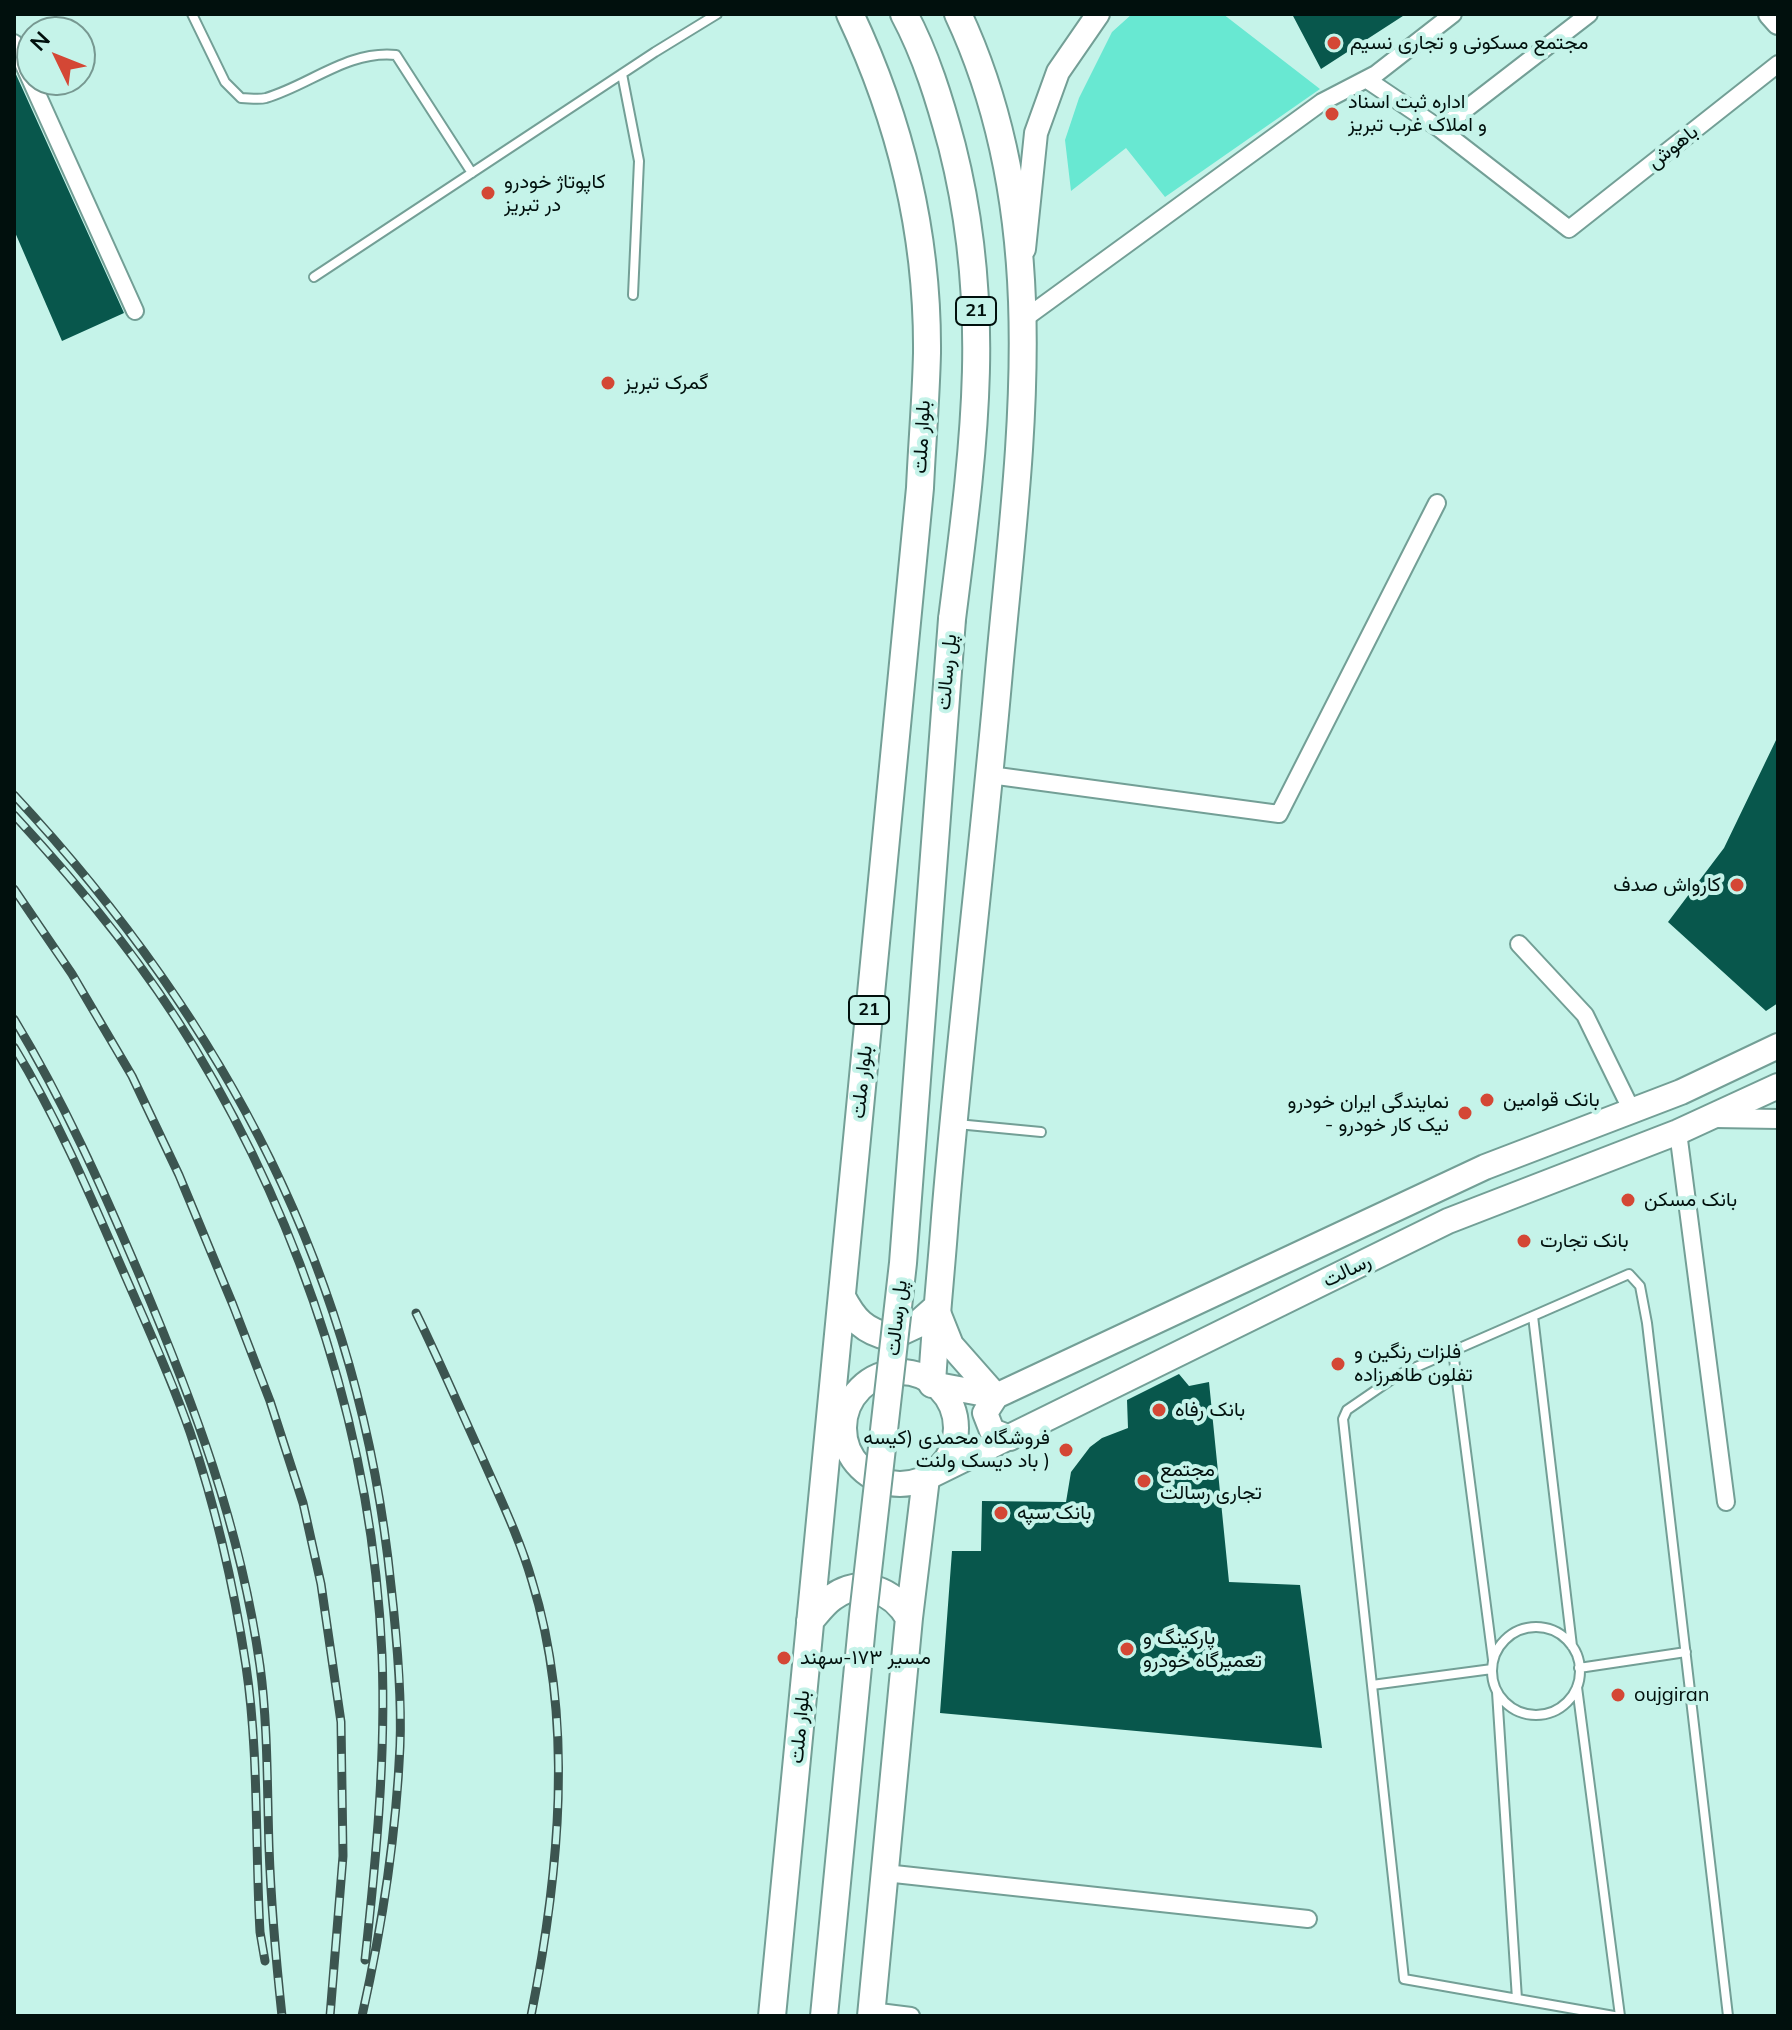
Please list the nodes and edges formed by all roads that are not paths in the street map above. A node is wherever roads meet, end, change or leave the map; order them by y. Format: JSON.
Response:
{"nodes":[{"id":1,"x":192,"y":14,"type":"edge"},
{"id":2,"x":717,"y":14,"type":"edge"},
{"id":3,"x":850,"y":14,"type":"edge"},
{"id":4,"x":904,"y":14,"type":"edge"},
{"id":5,"x":958,"y":14,"type":"edge"},
{"id":6,"x":1098,"y":14,"type":"edge"},
{"id":7,"x":1453,"y":14,"type":"edge"},
{"id":8,"x":1589,"y":14,"type":"edge"},
{"id":9,"x":1770,"y":14,"type":"edge"},
{"id":10,"x":1778,"y":23,"type":"edge"},
{"id":11,"x":14,"y":43,"type":"edge"},
{"id":12,"x":1778,"y":64,"type":"edge"},
{"id":13,"x":622,"y":74,"type":"junction"},
{"id":14,"x":1366,"y":79,"type":"junction"},
{"id":15,"x":1440,"y":129,"type":"junction"},
{"id":16,"x":472,"y":173,"type":"junction"},
{"id":17,"x":1022,"y":270,"type":"junction"},
{"id":18,"x":314,"y":277,"type":"dead end"},
{"id":19,"x":633,"y":295,"type":"dead end"},
{"id":20,"x":135,"y":311,"type":"dead end"},
{"id":21,"x":1024,"y":319,"type":"junction"},
{"id":22,"x":1437,"y":503,"type":"dead end"},
{"id":23,"x":990,"y":775,"type":"junction"},
{"id":24,"x":1519,"y":944,"type":"dead end"},
{"id":25,"x":1778,"y":1046,"type":"edge"},
{"id":26,"x":1778,"y":1086,"type":"edge"},
{"id":27,"x":1632,"y":1111,"type":"junction"},
{"id":28,"x":1709,"y":1118,"type":"junction"},
{"id":29,"x":1778,"y":1119,"type":"edge"},
{"id":30,"x":952,"y":1123,"type":"junction"},
{"id":31,"x":1041,"y":1132,"type":"dead end"},
{"id":32,"x":1678,"y":1132,"type":"junction"},
{"id":33,"x":842,"y":1297,"type":"junction"},
{"id":34,"x":936,"y":1308,"type":"junction"},
{"id":35,"x":1533,"y":1316,"type":"junction"},
{"id":36,"x":1453,"y":1351,"type":"junction"},
{"id":37,"x":833,"y":1382,"type":"junction"},
{"id":38,"x":932,"y":1384,"type":"junction"},
{"id":39,"x":863,"y":1385,"type":"junction"},
{"id":40,"x":996,"y":1396,"type":"junction"},
{"id":41,"x":1010,"y":1438,"type":"junction"},
{"id":42,"x":857,"y":1465,"type":"junction"},
{"id":43,"x":824,"y":1474,"type":"junction"},
{"id":44,"x":926,"y":1478,"type":"junction"},
{"id":45,"x":1726,"y":1502,"type":"dead end"},
{"id":46,"x":909,"y":1618,"type":"junction"},
{"id":47,"x":810,"y":1621,"type":"junction"},
{"id":48,"x":1572,"y":1646,"type":"junction"},
{"id":49,"x":1686,"y":1652,"type":"junction"},
{"id":50,"x":1492,"y":1665,"type":"junction"},
{"id":51,"x":1579,"y":1668,"type":"junction"},
{"id":52,"x":1372,"y":1685,"type":"junction"},
{"id":53,"x":1577,"y":1687,"type":"junction"},
{"id":54,"x":1497,"y":1692,"type":"junction"},
{"id":55,"x":885,"y":1873,"type":"junction"},
{"id":56,"x":1308,"y":1919,"type":"dead end"},
{"id":57,"x":1517,"y":1999,"type":"junction"},
{"id":58,"x":871,"y":2014,"type":"edge"},
{"id":59,"x":772,"y":2016,"type":"edge"},
{"id":60,"x":824,"y":2016,"type":"edge"},
{"id":61,"x":911,"y":2016,"type":"edge"},
{"id":62,"x":1614,"y":2016,"type":"edge"},
{"id":63,"x":1620,"y":2016,"type":"edge"},
{"id":64,"x":1728,"y":2016,"type":"edge"}],
"edges":[{"from":1,"to":16,"type":"lane"},
{"from":2,"to":13,"type":"lane"},
{"from":3,"to":33,"type":"highway","name":"بلوار ملت","number":"21"},
{"from":4,"to":60,"type":"highway","name":"پل رسالت","number":"21","bridge":true},
{"from":5,"to":17,"type":"highway"},
{"from":6,"to":17,"type":"main road"},
{"from":7,"to":14,"type":"street"},
{"from":8,"to":15,"type":"street"},
{"from":9,"to":10,"type":"main road"},
{"from":11,"to":20,"type":"street"},
{"from":12,"to":15,"type":"street","name":"باهوش"},
{"from":13,"to":16,"type":"lane"},
{"from":13,"to":19,"type":"lane"},
{"from":14,"to":15,"type":"street"},
{"from":14,"to":21,"type":"street"},
{"from":16,"to":18,"type":"lane"},
{"from":17,"to":21,"type":"highway"},
{"from":21,"to":23,"type":"highway"},
{"from":22,"to":23,"type":"street"},
{"from":23,"to":30,"type":"highway"},
{"from":24,"to":27,"type":"street"},
{"from":25,"to":27,"type":"main road","name":"رسالت"},
{"from":26,"to":28,"type":"main road","name":"رسالت"},
{"from":27,"to":40,"type":"main road","name":"رسالت"},
{"from":28,"to":29,"type":"street"},
{"from":28,"to":32,"type":"main road","name":"رسالت"},
{"from":30,"to":31,"type":"lane"},
{"from":30,"to":34,"type":"highway"},
{"from":32,"to":41,"type":"main road","name":"رسالت"},
{"from":32,"to":45,"type":"street"},
{"from":33,"to":34,"type":"highway"},
{"from":33,"to":37,"type":"highway","name":"بلوار ملت","number":"21"},
{"from":34,"to":38,"type":"highway"},
{"from":34,"to":40,"type":"main road"},
{"from":35,"to":36,"type":"lane"},
{"from":35,"to":48,"type":"lane"},
{"from":35,"to":49,"type":"lane"},
{"from":36,"to":50,"type":"lane"},
{"from":36,"to":52,"type":"lane"},
{"from":37,"to":39,"type":"main road"},
{"from":37,"to":43,"type":"highway","name":"بلوار ملت","number":"21"},
{"from":38,"to":39,"type":"main road"},
{"from":38,"to":40,"type":"main road"},
{"from":38,"to":44,"type":"main road"},
{"from":39,"to":42,"type":"main road"},
{"from":40,"to":41,"type":"main road"},
{"from":41,"to":44,"type":"main road","name":"رسالت"},
{"from":42,"to":43,"type":"main road"},
{"from":42,"to":44,"type":"main road"},
{"from":43,"to":47,"type":"highway","name":"بلوار ملت","number":"21"},
{"from":44,"to":46,"type":"highway"},
{"from":46,"to":47,"type":"highway"},
{"from":46,"to":55,"type":"highway"},
{"from":47,"to":59,"type":"highway","name":"بلوار ملت","number":"21"},
{"from":48,"to":50,"type":"lane"},
{"from":48,"to":51,"type":"lane"},
{"from":49,"to":51,"type":"lane"},
{"from":49,"to":64,"type":"lane"},
{"from":50,"to":52,"type":"lane"},
{"from":50,"to":54,"type":"lane"},
{"from":51,"to":53,"type":"lane"},
{"from":52,"to":57,"type":"lane"},
{"from":53,"to":54,"type":"lane"},
{"from":53,"to":63,"type":"lane"},
{"from":54,"to":57,"type":"lane"},
{"from":55,"to":56,"type":"street"},
{"from":55,"to":58,"type":"highway"},
{"from":57,"to":62,"type":"lane"},
{"from":58,"to":61,"type":"street"}]}
